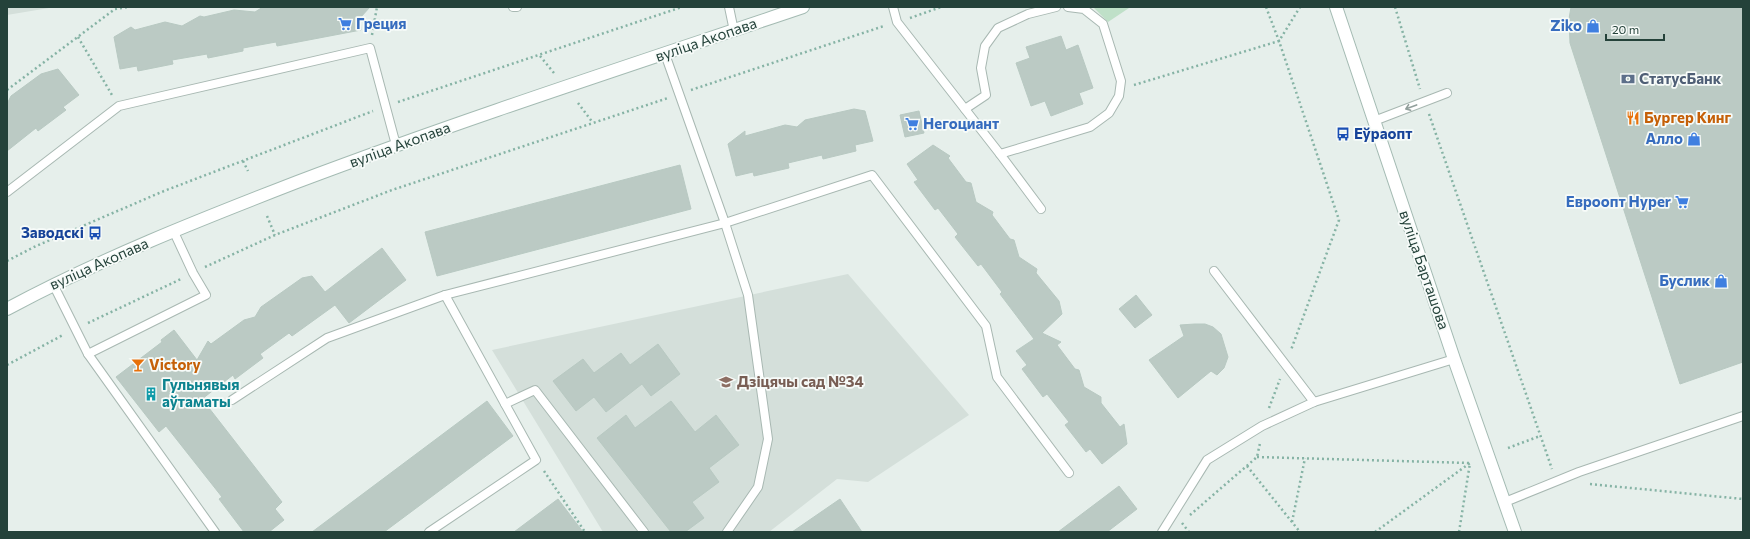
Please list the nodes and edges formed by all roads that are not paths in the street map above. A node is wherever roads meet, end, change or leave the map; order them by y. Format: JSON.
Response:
{"nodes":[{"id":1,"x":513,"y":7,"type":"edge"},
{"id":2,"x":517,"y":7,"type":"edge"},
{"id":3,"x":729,"y":7,"type":"edge"},
{"id":4,"x":803,"y":7,"type":"edge"},
{"id":5,"x":893,"y":7,"type":"edge"},
{"id":6,"x":1056,"y":7,"type":"edge"},
{"id":7,"x":1068,"y":7,"type":"edge"},
{"id":8,"x":1336,"y":7,"type":"edge"},
{"id":9,"x":734,"y":31,"type":"junction"},
{"id":10,"x":665,"y":54,"type":"junction"},
{"id":11,"x":1447,"y":93,"type":"dead end"},
{"id":12,"x":965,"y":109,"type":"junction"},
{"id":13,"x":1374,"y":121,"type":"junction"},
{"id":14,"x":396,"y":145,"type":"junction"},
{"id":15,"x":1000,"y":154,"type":"junction"},
{"id":16,"x":7,"y":192,"type":"edge"},
{"id":17,"x":1041,"y":209,"type":"dead end"},
{"id":18,"x":725,"y":223,"type":"junction"},
{"id":19,"x":173,"y":230,"type":"junction"},
{"id":20,"x":1214,"y":271,"type":"dead end"},
{"id":21,"x":53,"y":284,"type":"junction"},
{"id":22,"x":445,"y":295,"type":"junction"},
{"id":23,"x":7,"y":309,"type":"edge"},
{"id":24,"x":88,"y":354,"type":"junction"},
{"id":25,"x":1454,"y":358,"type":"junction"},
{"id":26,"x":232,"y":400,"type":"dead end"},
{"id":27,"x":1314,"y":402,"type":"junction"},
{"id":28,"x":506,"y":404,"type":"junction"},
{"id":29,"x":1743,"y":416,"type":"edge"},
{"id":30,"x":1069,"y":473,"type":"dead end"},
{"id":31,"x":1505,"y":502,"type":"junction"},
{"id":32,"x":215,"y":532,"type":"edge"},
{"id":33,"x":429,"y":532,"type":"edge"},
{"id":34,"x":644,"y":532,"type":"edge"},
{"id":35,"x":727,"y":532,"type":"edge"},
{"id":36,"x":1162,"y":532,"type":"edge"},
{"id":37,"x":1515,"y":532,"type":"edge"}],
"edges":[{"from":1,"to":2,"type":"lane"},
{"from":3,"to":9,"type":"lane"},
{"from":4,"to":9,"type":"main road","name":"вуліца Акопава"},
{"from":5,"to":12,"type":"lane"},
{"from":6,"to":12,"type":"lane"},
{"from":7,"to":15,"type":"lane"},
{"from":8,"to":13,"type":"main road","name":"вуліца Барташова"},
{"from":9,"to":10,"type":"main road","name":"вуліца Акопава"},
{"from":10,"to":14,"type":"main road","name":"вуліца Акопава"},
{"from":10,"to":18,"type":"lane"},
{"from":11,"to":13,"type":"lane","one_way":true},
{"from":12,"to":15,"type":"lane"},
{"from":13,"to":25,"type":"main road","name":"вуліца Барташова"},
{"from":14,"to":16,"type":"lane"},
{"from":14,"to":19,"type":"main road","name":"вуліца Акопава"},
{"from":15,"to":17,"type":"lane"},
{"from":18,"to":22,"type":"lane"},
{"from":18,"to":30,"type":"lane"},
{"from":18,"to":35,"type":"lane"},
{"from":19,"to":21,"type":"main road","name":"вуліца Акопава"},
{"from":19,"to":24,"type":"lane"},
{"from":20,"to":27,"type":"lane"},
{"from":21,"to":23,"type":"main road","name":"вуліца Акопава"},
{"from":21,"to":24,"type":"lane"},
{"from":22,"to":26,"type":"lane"},
{"from":22,"to":28,"type":"lane"},
{"from":24,"to":32,"type":"lane"},
{"from":25,"to":27,"type":"lane"},
{"from":25,"to":31,"type":"main road","name":"вуліца Барташова"},
{"from":27,"to":36,"type":"lane"},
{"from":28,"to":33,"type":"lane"},
{"from":28,"to":34,"type":"lane"},
{"from":29,"to":31,"type":"lane"},
{"from":31,"to":37,"type":"main road","name":"вуліца Барташова"}]}
